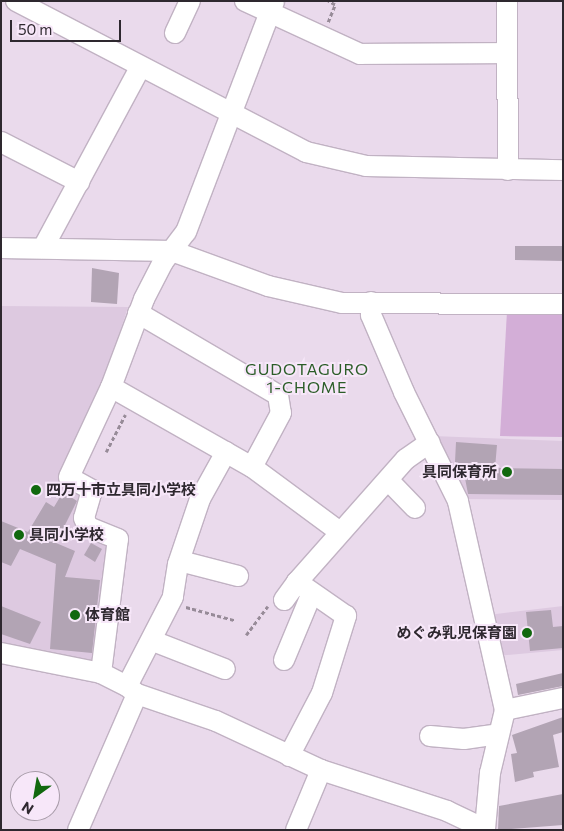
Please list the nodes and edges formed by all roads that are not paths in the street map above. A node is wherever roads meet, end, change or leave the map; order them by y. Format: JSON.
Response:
{"nodes":[{"id":1,"x":16,"y":1,"type":"edge"},
{"id":2,"x":190,"y":1,"type":"edge"},
{"id":3,"x":245,"y":1,"type":"edge"},
{"id":4,"x":507,"y":1,"type":"edge"},
{"id":5,"x":271,"y":8,"type":"edge"},
{"id":6,"x":175,"y":33,"type":"dead end"},
{"id":7,"x":507,"y":53,"type":"junction"},
{"id":8,"x":140,"y":68,"type":"junction"},
{"id":9,"x":231,"y":113,"type":"junction"},
{"id":10,"x":1,"y":142,"type":"edge"},
{"id":11,"x":508,"y":170,"type":"junction"},
{"id":12,"x":563,"y":170,"type":"edge"},
{"id":13,"x":79,"y":182,"type":"junction"},
{"id":14,"x":1,"y":248,"type":"edge"},
{"id":15,"x":43,"y":248,"type":"junction"},
{"id":16,"x":172,"y":251,"type":"junction"},
{"id":17,"x":371,"y":302,"type":"junction"},
{"id":18,"x":563,"y":304,"type":"edge"},
{"id":19,"x":138,"y":313,"type":"junction"},
{"id":20,"x":111,"y":387,"type":"junction"},
{"id":21,"x":430,"y":442,"type":"junction"},
{"id":22,"x":226,"y":452,"type":"junction"},
{"id":23,"x":252,"y":467,"type":"junction"},
{"id":24,"x":390,"y":482,"type":"junction"},
{"id":25,"x":415,"y":508,"type":"dead end"},
{"id":26,"x":340,"y":532,"type":"junction"},
{"id":27,"x":180,"y":561,"type":"junction"},
{"id":28,"x":238,"y":576,"type":"dead end"},
{"id":29,"x":296,"y":582,"type":"junction"},
{"id":30,"x":311,"y":595,"type":"junction"},
{"id":31,"x":284,"y":600,"type":"dead end"},
{"id":32,"x":153,"y":641,"type":"junction"},
{"id":33,"x":1,"y":653,"type":"edge"},
{"id":34,"x":284,"y":660,"type":"dead end"},
{"id":35,"x":225,"y":669,"type":"dead end"},
{"id":36,"x":101,"y":673,"type":"junction"},
{"id":37,"x":132,"y":690,"type":"junction"},
{"id":38,"x":563,"y":698,"type":"edge"},
{"id":39,"x":505,"y":710,"type":"junction"},
{"id":40,"x":499,"y":734,"type":"junction"},
{"id":41,"x":430,"y":736,"type":"dead end"},
{"id":42,"x":289,"y":756,"type":"junction"},
{"id":43,"x":321,"y":770,"type":"junction"},
{"id":44,"x":485,"y":829,"type":"edge"},
{"id":45,"x":78,"y":830,"type":"edge"},
{"id":46,"x":296,"y":830,"type":"edge"}],
"edges":[{"from":1,"to":8,"type":"street"},
{"from":2,"to":6,"type":"street"},
{"from":3,"to":5,"type":"street"},
{"from":4,"to":7,"type":"street"},
{"from":5,"to":7,"type":"street"},
{"from":5,"to":9,"type":"street"},
{"from":7,"to":11,"type":"street"},
{"from":8,"to":9,"type":"street"},
{"from":8,"to":13,"type":"street"},
{"from":9,"to":11,"type":"street"},
{"from":9,"to":16,"type":"street"},
{"from":10,"to":13,"type":"street"},
{"from":11,"to":12,"type":"street"},
{"from":13,"to":15,"type":"street"},
{"from":14,"to":15,"type":"street"},
{"from":15,"to":16,"type":"street"},
{"from":16,"to":17,"type":"street"},
{"from":16,"to":19,"type":"street"},
{"from":17,"to":18,"type":"street"},
{"from":17,"to":21,"type":"street"},
{"from":19,"to":20,"type":"street"},
{"from":19,"to":23,"type":"street"},
{"from":20,"to":22,"type":"street"},
{"from":20,"to":36,"type":"street"},
{"from":21,"to":24,"type":"street"},
{"from":21,"to":39,"type":"street"},
{"from":22,"to":23,"type":"street"},
{"from":22,"to":27,"type":"street"},
{"from":23,"to":26,"type":"street"},
{"from":24,"to":25,"type":"street"},
{"from":24,"to":26,"type":"street"},
{"from":26,"to":29,"type":"street"},
{"from":27,"to":28,"type":"street"},
{"from":27,"to":32,"type":"street"},
{"from":29,"to":30,"type":"street"},
{"from":29,"to":31,"type":"street"},
{"from":30,"to":34,"type":"street"},
{"from":30,"to":42,"type":"street"},
{"from":32,"to":35,"type":"street"},
{"from":32,"to":37,"type":"street"},
{"from":33,"to":36,"type":"street"},
{"from":36,"to":37,"type":"street"},
{"from":37,"to":42,"type":"street"},
{"from":37,"to":45,"type":"street"},
{"from":38,"to":39,"type":"street"},
{"from":39,"to":40,"type":"street"},
{"from":40,"to":41,"type":"street"},
{"from":40,"to":44,"type":"street"},
{"from":42,"to":43,"type":"street"},
{"from":43,"to":44,"type":"street"},
{"from":43,"to":46,"type":"street"}]}
